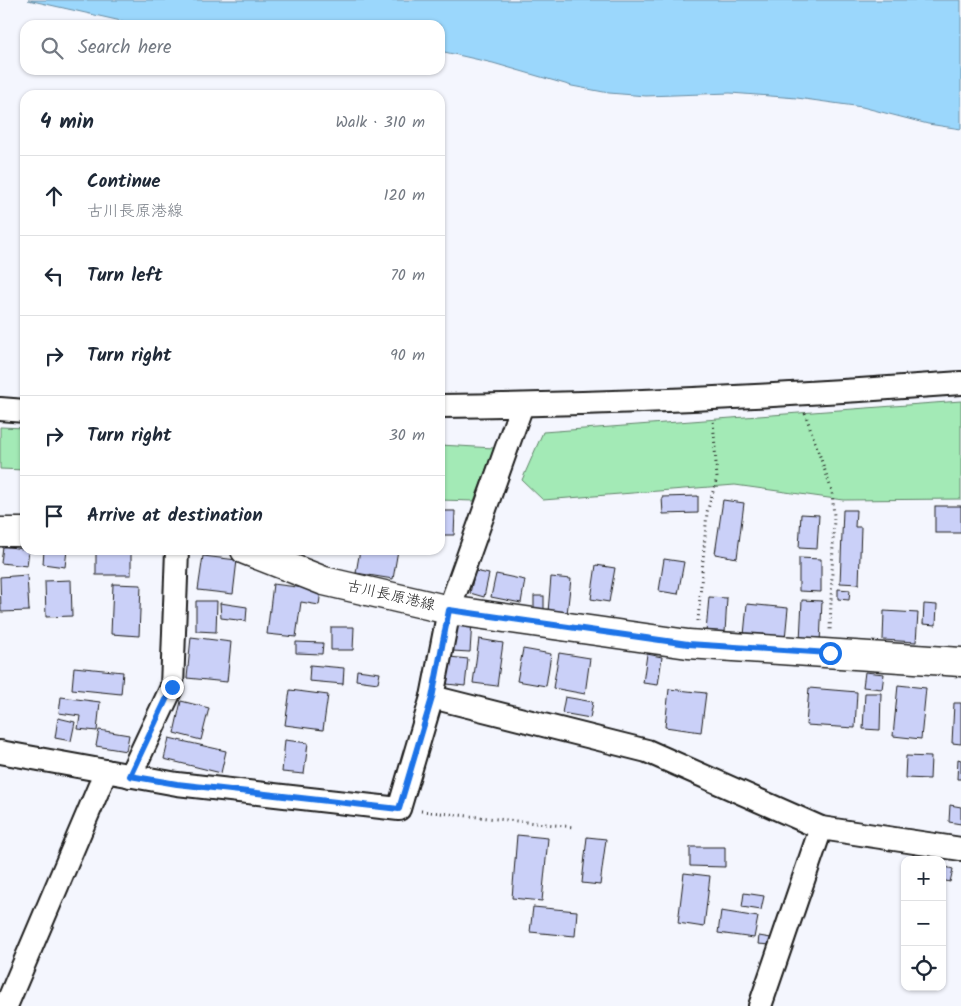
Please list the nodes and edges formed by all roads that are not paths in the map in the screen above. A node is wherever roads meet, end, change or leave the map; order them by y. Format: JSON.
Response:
{"nodes":[{"id":1,"x":961,"y":383,"type":"edge"},
{"id":2,"x":522,"y":405,"type":"junction"},
{"id":3,"x":445,"y":406,"type":"edge"},
{"id":4,"x":0,"y":409,"type":"edge"},
{"id":5,"x":20,"y":411,"type":"edge"},
{"id":6,"x":0,"y":532,"type":"edge"},
{"id":7,"x":20,"y":532,"type":"edge"},
{"id":8,"x":177,"y":555,"type":"edge"},
{"id":9,"x":258,"y":555,"type":"edge"},
{"id":10,"x":449,"y":610,"type":"junction"},
{"id":11,"x":961,"y":662,"type":"edge"},
{"id":12,"x":432,"y":698,"type":"junction"},
{"id":13,"x":0,"y":752,"type":"edge"},
{"id":14,"x":106,"y":771,"type":"junction"},
{"id":15,"x":130,"y":776,"type":"junction"},
{"id":16,"x":821,"y":828,"type":"junction"},
{"id":17,"x":961,"y":849,"type":"edge"},
{"id":18,"x":6,"y":1006,"type":"edge"},
{"id":19,"x":760,"y":1006,"type":"edge"}],
"edges":[{"from":1,"to":2,"type":"street"},
{"from":2,"to":3,"type":"street"},
{"from":2,"to":10,"type":"street"},
{"from":4,"to":5,"type":"street"},
{"from":6,"to":7,"type":"main road"},
{"from":8,"to":15,"type":"street"},
{"from":9,"to":10,"type":"main road","name":"古川長原港線"},
{"from":10,"to":11,"type":"main road","name":"古川長原港線"},
{"from":10,"to":12,"type":"street"},
{"from":12,"to":15,"type":"street"},
{"from":12,"to":16,"type":"street"},
{"from":13,"to":14,"type":"street"},
{"from":14,"to":15,"type":"street"},
{"from":14,"to":18,"type":"street"},
{"from":16,"to":17,"type":"street"},
{"from":16,"to":19,"type":"street"}]}
